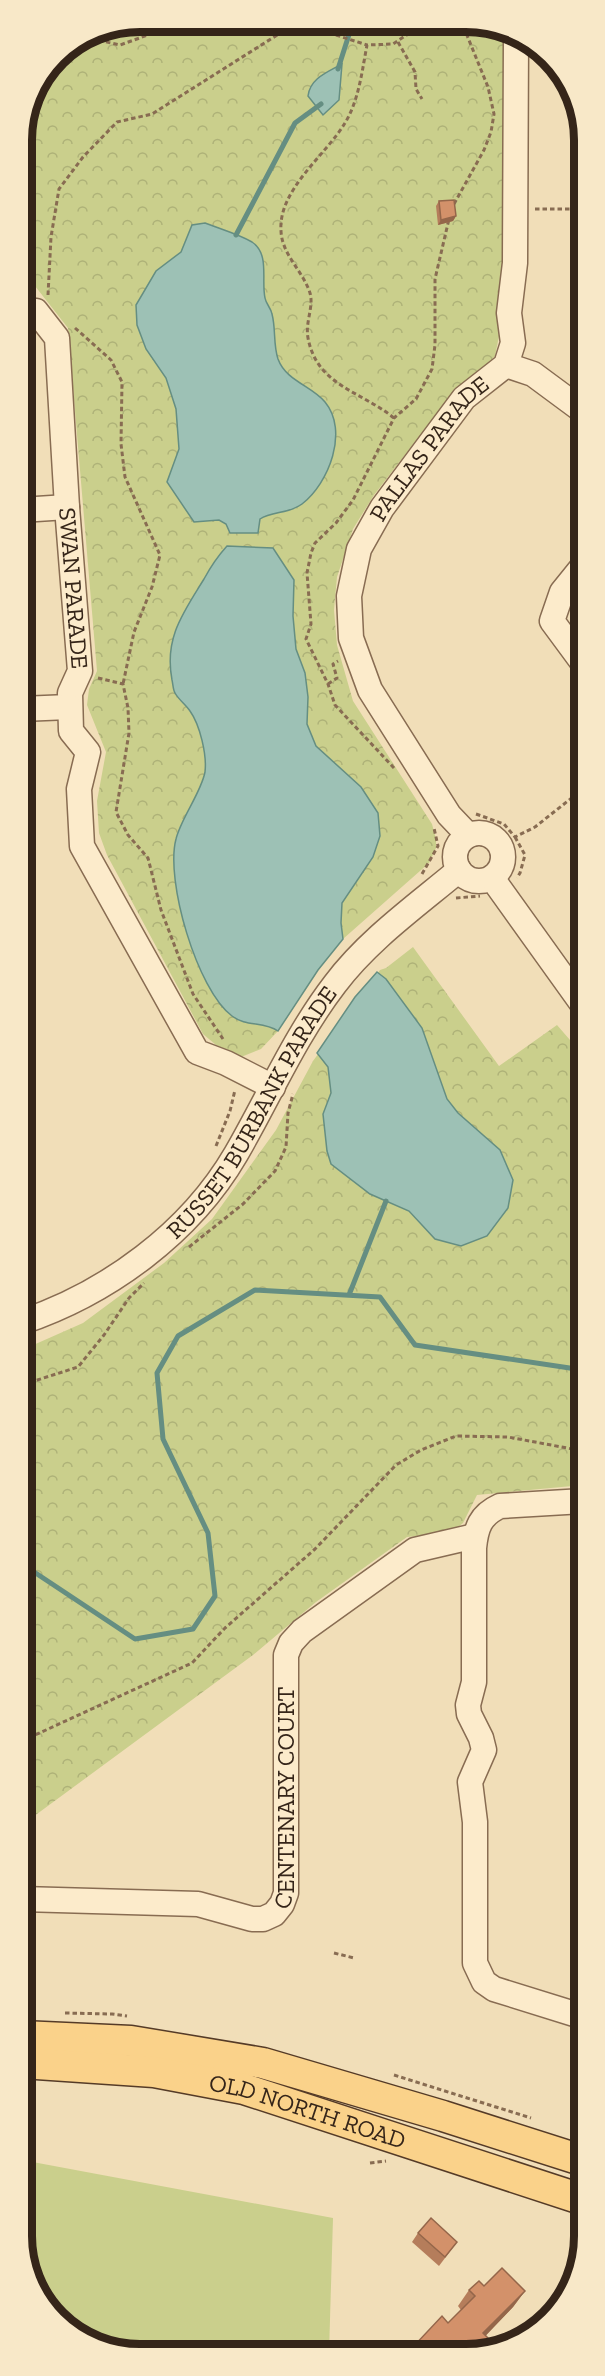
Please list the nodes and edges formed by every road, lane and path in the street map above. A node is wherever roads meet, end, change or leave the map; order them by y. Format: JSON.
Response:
{"nodes":[{"id":1,"x":156,"y":32,"type":"edge"},
{"id":2,"x":279,"y":32,"type":"edge"},
{"id":3,"x":326,"y":32,"type":"edge"},
{"id":4,"x":412,"y":32,"type":"edge"},
{"id":5,"x":465,"y":32,"type":"edge"},
{"id":6,"x":98,"y":40,"type":"edge"},
{"id":7,"x":398,"y":42,"type":"junction"},
{"id":8,"x":367,"y":45,"type":"junction"},
{"id":9,"x":516,"y":45,"type":"edge"},
{"id":10,"x":422,"y":99,"type":"dead end"},
{"id":11,"x":516,"y":209,"type":"junction"},
{"id":12,"x":574,"y":209,"type":"edge"},
{"id":13,"x":48,"y":295,"type":"junction"},
{"id":14,"x":32,"y":301,"type":"edge"},
{"id":15,"x":50,"y":301,"type":"dead end"},
{"id":16,"x":32,"y":305,"type":"edge"},
{"id":17,"x":68,"y":322,"type":"dead end"},
{"id":18,"x":506,"y":365,"type":"junction"},
{"id":19,"x":574,"y":404,"type":"edge"},
{"id":20,"x":67,"y":507,"type":"junction"},
{"id":21,"x":32,"y":509,"type":"edge"},
{"id":22,"x":574,"y":577,"type":"edge"},
{"id":23,"x":574,"y":650,"type":"edge"},
{"id":24,"x":77,"y":678,"type":"junction"},
{"id":25,"x":123,"y":684,"type":"junction"},
{"id":26,"x":69,"y":707,"type":"junction"},
{"id":27,"x":32,"y":709,"type":"edge"},
{"id":28,"x":574,"y":796,"type":"edge"},
{"id":29,"x":470,"y":809,"type":"dead end"},
{"id":30,"x":468,"y":835,"type":"junction"},
{"id":31,"x":515,"y":837,"type":"junction"},
{"id":32,"x":459,"y":870,"type":"junction"},
{"id":33,"x":502,"y":885,"type":"junction"},
{"id":34,"x":456,"y":898,"type":"dead end"},
{"id":35,"x":574,"y":991,"type":"edge"},
{"id":36,"x":224,"y":1041,"type":"dead end"},
{"id":37,"x":245,"y":1073,"type":"junction"},
{"id":38,"x":273,"y":1087,"type":"junction"},
{"id":39,"x":215,"y":1148,"type":"dead end"},
{"id":40,"x":32,"y":1318,"type":"edge"},
{"id":41,"x":573,"y":1449,"type":"edge"},
{"id":42,"x":573,"y":1502,"type":"edge"},
{"id":43,"x":474,"y":1546,"type":"junction"},
{"id":44,"x":32,"y":1736,"type":"edge"},
{"id":45,"x":32,"y":1899,"type":"edge"},
{"id":46,"x":334,"y":1953,"type":"dead end"},
{"id":47,"x":354,"y":1958,"type":"dead end"},
{"id":48,"x":573,"y":2014,"type":"edge"},
{"id":49,"x":32,"y":2036,"type":"edge"},
{"id":50,"x":32,"y":2064,"type":"edge"},
{"id":51,"x":573,"y":2157,"type":"edge"},
{"id":52,"x":573,"y":2196,"type":"edge"}],
"edges":[{"from":1,"to":6,"type":"path"},
{"from":2,"to":13,"type":"path"},
{"from":3,"to":8,"type":"path"},
{"from":4,"to":7,"type":"path"},
{"from":5,"to":8,"type":"path"},
{"from":7,"to":8,"type":"path"},
{"from":7,"to":10,"type":"path"},
{"from":9,"to":11,"type":"street","name":"PALLAS PARADE"},
{"from":11,"to":12,"type":"path"},
{"from":11,"to":18,"type":"street","name":"PALLAS PARADE"},
{"from":13,"to":14,"type":"path"},
{"from":13,"to":15,"type":"path"},
{"from":16,"to":20,"type":"street","name":"SWAN PARADE"},
{"from":17,"to":25,"type":"path"},
{"from":18,"to":19,"type":"street"},
{"from":18,"to":30,"type":"street","name":"PALLAS PARADE"},
{"from":20,"to":21,"type":"street"},
{"from":20,"to":24,"type":"street","name":"SWAN PARADE"},
{"from":22,"to":23,"type":"street"},
{"from":24,"to":25,"type":"path"},
{"from":24,"to":26,"type":"street","name":"SWAN PARADE"},
{"from":25,"to":36,"type":"path"},
{"from":26,"to":27,"type":"street"},
{"from":26,"to":37,"type":"street","name":"SWAN PARADE"},
{"from":28,"to":31,"type":"path"},
{"from":29,"to":31,"type":"path"},
{"from":30,"to":32,"type":"street"},
{"from":30,"to":33,"type":"street"},
{"from":31,"to":33,"type":"path"},
{"from":32,"to":33,"type":"street"},
{"from":32,"to":38,"type":"street","name":"RUSSET BURBANK PARADE"},
{"from":33,"to":34,"type":"path"},
{"from":33,"to":35,"type":"street"},
{"from":37,"to":38,"type":"street","name":"SWAN PARADE"},
{"from":37,"to":39,"type":"path"},
{"from":38,"to":40,"type":"street","name":"RUSSET BURBANK PARADE"},
{"from":41,"to":44,"type":"path"},
{"from":42,"to":43,"type":"street"},
{"from":43,"to":45,"type":"street","name":"CENTENARY COURT"},
{"from":43,"to":48,"type":"street"},
{"from":46,"to":47,"type":"path"},
{"from":49,"to":51,"type":"main road","name":"OLD NORTH ROAD"},
{"from":50,"to":52,"type":"main road","name":"OLD NORTH ROAD"}]}
